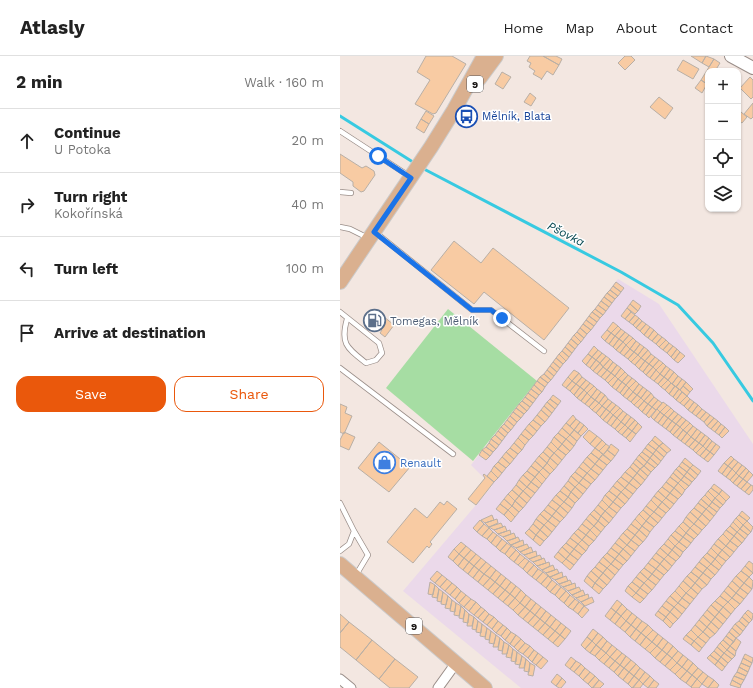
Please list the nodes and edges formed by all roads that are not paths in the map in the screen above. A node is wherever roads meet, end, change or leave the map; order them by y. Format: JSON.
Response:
{"nodes":[{"id":1,"x":484,"y":56,"type":"edge"},
{"id":2,"x":496,"y":56,"type":"edge"},
{"id":3,"x":730,"y":56,"type":"edge"},
{"id":4,"x":753,"y":68,"type":"edge"},
{"id":5,"x":454,"y":110,"type":"junction"},
{"id":6,"x":340,"y":131,"type":"edge"},
{"id":7,"x":413,"y":174,"type":"junction"},
{"id":8,"x":340,"y":192,"type":"edge"},
{"id":9,"x":351,"y":193,"type":"dead end"},
{"id":10,"x":340,"y":227,"type":"edge"},
{"id":11,"x":372,"y":236,"type":"junction"},
{"id":12,"x":340,"y":282,"type":"edge"},
{"id":13,"x":340,"y":312,"type":"edge"},
{"id":14,"x":347,"y":318,"type":"junction"},
{"id":15,"x":544,"y":351,"type":"dead end"},
{"id":16,"x":340,"y":368,"type":"edge"},
{"id":17,"x":453,"y":454,"type":"dead end"},
{"id":18,"x":340,"y":503,"type":"edge"},
{"id":19,"x":354,"y":531,"type":"junction"},
{"id":20,"x":340,"y":550,"type":"edge"},
{"id":21,"x":340,"y":564,"type":"edge"},
{"id":22,"x":355,"y":576,"type":"junction"},
{"id":23,"x":456,"y":663,"type":"junction"},
{"id":24,"x":340,"y":679,"type":"edge"},
{"id":25,"x":351,"y":688,"type":"edge"},
{"id":26,"x":438,"y":688,"type":"edge"},
{"id":27,"x":485,"y":688,"type":"edge"}],
"edges":[{"from":1,"to":5,"type":"main road","number":"9"},
{"from":2,"to":5,"type":"main road","number":"9"},
{"from":3,"to":4,"type":"street"},
{"from":5,"to":7,"type":"main road","number":"9"},
{"from":6,"to":7,"type":"lane"},
{"from":7,"to":11,"type":"main road","number":"9"},
{"from":8,"to":9,"type":"lane"},
{"from":10,"to":11,"type":"lane"},
{"from":11,"to":12,"type":"main road","number":"9"},
{"from":11,"to":15,"type":"lane"},
{"from":13,"to":14,"type":"lane"},
{"from":14,"to":14,"type":"lane"},
{"from":16,"to":17,"type":"lane"},
{"from":18,"to":19,"type":"lane"},
{"from":19,"to":20,"type":"lane"},
{"from":19,"to":22,"type":"lane"},
{"from":21,"to":22,"type":"main road","number":"9"},
{"from":22,"to":23,"type":"main road","number":"9"},
{"from":23,"to":26,"type":"street"},
{"from":23,"to":27,"type":"main road","number":"9"},
{"from":24,"to":25,"type":"street"}]}
